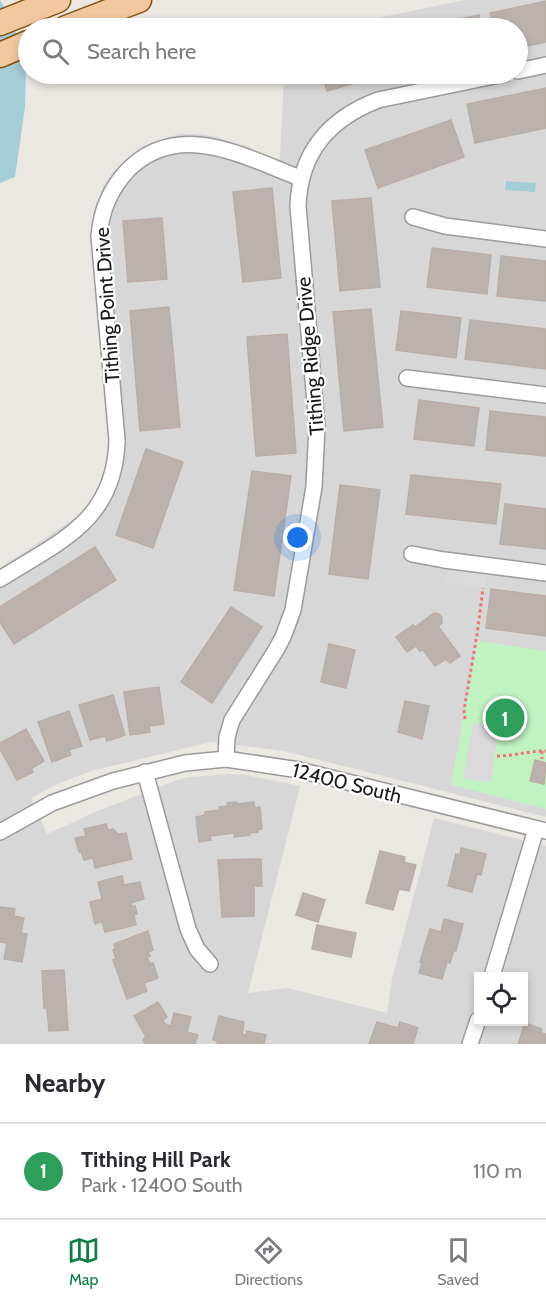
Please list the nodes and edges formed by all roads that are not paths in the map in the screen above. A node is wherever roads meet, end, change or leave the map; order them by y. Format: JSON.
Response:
{"nodes":[{"id":1,"x":139,"y":0,"type":"edge"},
{"id":2,"x":49,"y":4,"type":"edge"},
{"id":3,"x":92,"y":18,"type":"edge"},
{"id":4,"x":0,"y":23,"type":"edge"},
{"id":5,"x":18,"y":48,"type":"edge"},
{"id":6,"x":0,"y":55,"type":"edge"},
{"id":7,"x":546,"y":65,"type":"edge"},
{"id":8,"x":528,"y":69,"type":"edge"},
{"id":9,"x":456,"y":84,"type":"edge"},
{"id":10,"x":300,"y":178,"type":"junction"},
{"id":11,"x":413,"y":217,"type":"dead end"},
{"id":12,"x":546,"y":239,"type":"edge"},
{"id":13,"x":406,"y":378,"type":"dead end"},
{"id":14,"x":546,"y":395,"type":"edge"},
{"id":15,"x":412,"y":554,"type":"dead end"},
{"id":16,"x":546,"y":573,"type":"edge"},
{"id":17,"x":0,"y":579,"type":"edge"},
{"id":18,"x":226,"y":759,"type":"junction"},
{"id":19,"x":145,"y":772,"type":"junction"},
{"id":20,"x":541,"y":830,"type":"edge"},
{"id":21,"x":0,"y":832,"type":"edge"},
{"id":22,"x":210,"y":964,"type":"dead end"},
{"id":23,"x":493,"y":972,"type":"edge"},
{"id":24,"x":476,"y":1026,"type":"edge"},
{"id":25,"x":470,"y":1044,"type":"edge"}],
"edges":[{"from":1,"to":3,"type":"main road"},
{"from":2,"to":4,"type":"main road"},
{"from":5,"to":6,"type":"main road"},
{"from":7,"to":8,"type":"street"},
{"from":9,"to":10,"type":"street","name":"Tithing Ridge Drive"},
{"from":10,"to":17,"type":"street","name":"Tithing Point Drive"},
{"from":10,"to":18,"type":"street","name":"Tithing Ridge Drive"},
{"from":11,"to":12,"type":"street"},
{"from":13,"to":14,"type":"street"},
{"from":15,"to":16,"type":"street"},
{"from":18,"to":19,"type":"street","name":"12400 South"},
{"from":18,"to":20,"type":"street","name":"12400 South"},
{"from":19,"to":21,"type":"street","name":"12400 South"},
{"from":19,"to":22,"type":"street"},
{"from":20,"to":23,"type":"street"},
{"from":24,"to":25,"type":"street"}]}
